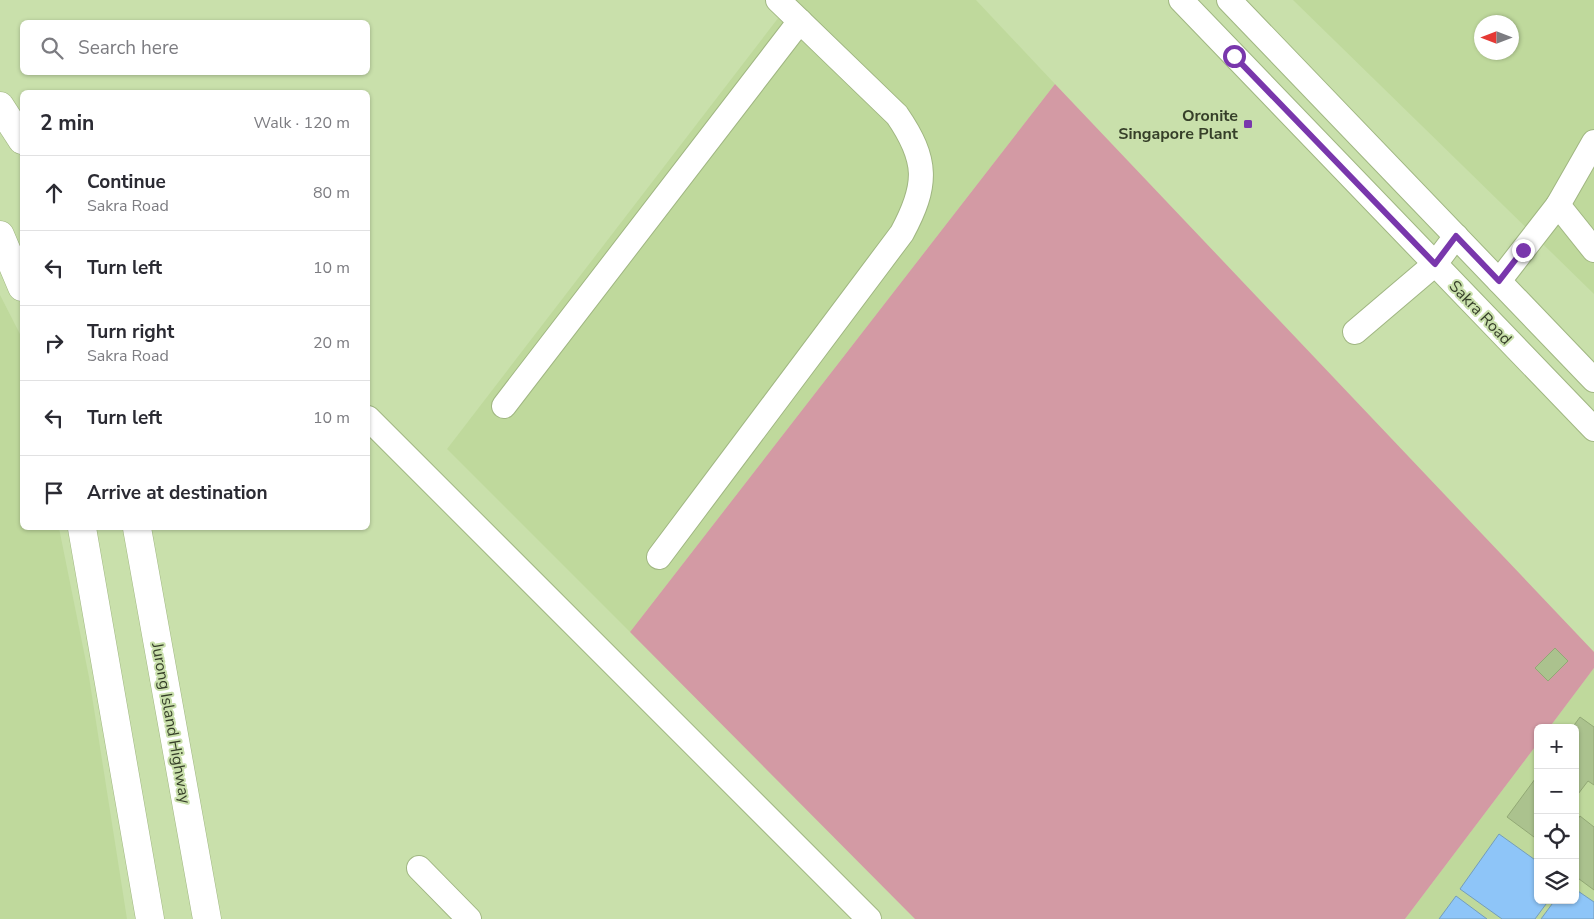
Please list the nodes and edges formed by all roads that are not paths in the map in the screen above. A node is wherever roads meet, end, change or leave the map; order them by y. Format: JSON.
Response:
{"nodes":[{"id":1,"x":778,"y":0,"type":"edge"},
{"id":2,"x":1181,"y":0,"type":"edge"},
{"id":3,"x":1229,"y":0,"type":"edge"},
{"id":4,"x":800,"y":21,"type":"junction"},
{"id":5,"x":0,"y":106,"type":"edge"},
{"id":6,"x":20,"y":137,"type":"edge"},
{"id":7,"x":1594,"y":142,"type":"edge"},
{"id":8,"x":1558,"y":205,"type":"junction"},
{"id":9,"x":0,"y":236,"type":"edge"},
{"id":10,"x":1456,"y":236,"type":"junction"},
{"id":11,"x":1594,"y":250,"type":"edge"},
{"id":12,"x":1435,"y":264,"type":"junction"},
{"id":13,"x":1499,"y":281,"type":"junction"},
{"id":14,"x":20,"y":282,"type":"edge"},
{"id":15,"x":1356,"y":332,"type":"dead end"},
{"id":16,"x":1594,"y":380,"type":"edge"},
{"id":17,"x":504,"y":406,"type":"dead end"},
{"id":18,"x":370,"y":420,"type":"edge"},
{"id":19,"x":1594,"y":429,"type":"edge"},
{"id":20,"x":82,"y":530,"type":"edge"},
{"id":21,"x":137,"y":530,"type":"edge"},
{"id":22,"x":659,"y":557,"type":"dead end"},
{"id":23,"x":419,"y":868,"type":"dead end"},
{"id":24,"x":867,"y":918,"type":"edge"},
{"id":25,"x":150,"y":919,"type":"edge"},
{"id":26,"x":207,"y":919,"type":"edge"},
{"id":27,"x":469,"y":919,"type":"edge"}],
"edges":[{"from":1,"to":4,"type":"street"},
{"from":2,"to":12,"type":"street","name":"Sakra Road"},
{"from":3,"to":10,"type":"street"},
{"from":4,"to":17,"type":"street"},
{"from":4,"to":22,"type":"street"},
{"from":5,"to":6,"type":"main road"},
{"from":7,"to":8,"type":"street"},
{"from":8,"to":11,"type":"street"},
{"from":8,"to":13,"type":"street"},
{"from":9,"to":14,"type":"main road"},
{"from":10,"to":12,"type":"street"},
{"from":10,"to":13,"type":"street"},
{"from":12,"to":15,"type":"street"},
{"from":12,"to":19,"type":"street","name":"Sakra Road"},
{"from":13,"to":16,"type":"street"},
{"from":18,"to":24,"type":"street"},
{"from":20,"to":25,"type":"main road"},
{"from":21,"to":26,"type":"main road","name":"Jurong Island Highway"},
{"from":23,"to":27,"type":"street"}]}
